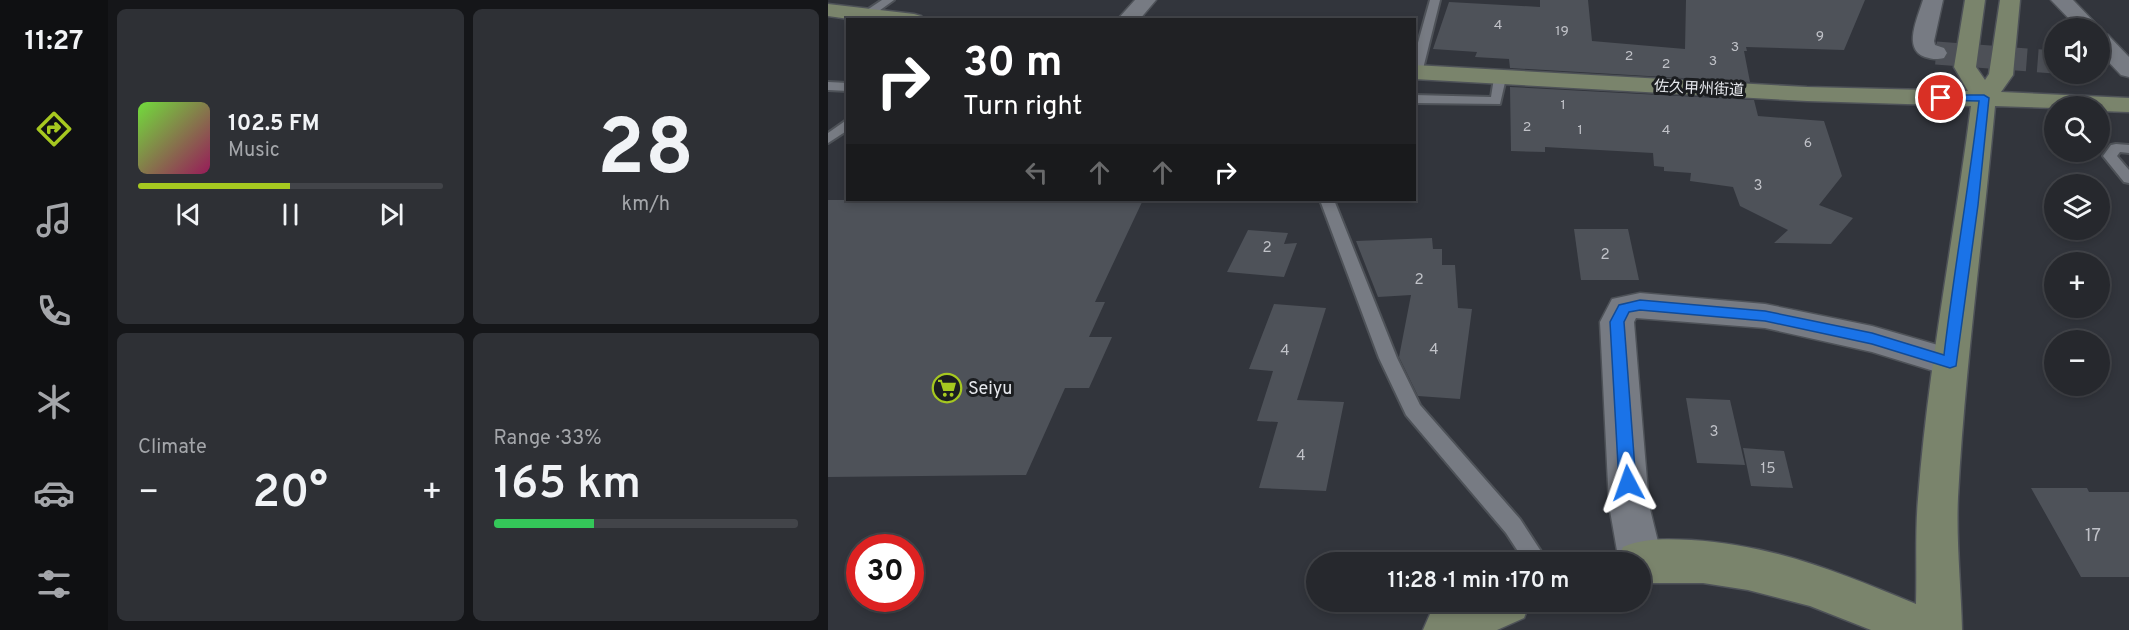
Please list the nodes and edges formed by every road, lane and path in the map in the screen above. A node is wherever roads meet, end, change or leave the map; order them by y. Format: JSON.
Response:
{"nodes":[{"id":1,"x":889,"y":0,"type":"edge"},
{"id":2,"x":1146,"y":0,"type":"edge"},
{"id":3,"x":1435,"y":0,"type":"edge"},
{"id":4,"x":1933,"y":0,"type":"edge"},
{"id":5,"x":1976,"y":0,"type":"edge"},
{"id":6,"x":2010,"y":0,"type":"edge"},
{"id":7,"x":2061,"y":0,"type":"edge"},
{"id":8,"x":828,"y":10,"type":"edge"},
{"id":9,"x":868,"y":14,"type":"junction"},
{"id":10,"x":899,"y":18,"type":"edge"},
{"id":11,"x":1129,"y":18,"type":"edge"},
{"id":12,"x":2079,"y":18,"type":"edge"},
{"id":13,"x":2110,"y":50,"type":"edge"},
{"id":14,"x":1936,"y":53,"type":"dead end"},
{"id":15,"x":2110,"y":65,"type":"edge"},
{"id":16,"x":2126,"y":67,"type":"edge"},
{"id":17,"x":1416,"y":69,"type":"edge"},
{"id":18,"x":1416,"y":73,"type":"edge"},
{"id":19,"x":1500,"y":78,"type":"junction"},
{"id":20,"x":828,"y":86,"type":"edge"},
{"id":21,"x":846,"y":87,"type":"edge"},
{"id":22,"x":1984,"y":98,"type":"junction"},
{"id":23,"x":1416,"y":99,"type":"edge"},
{"id":24,"x":2126,"y":107,"type":"edge"},
{"id":25,"x":846,"y":125,"type":"edge"},
{"id":26,"x":828,"y":140,"type":"edge"},
{"id":27,"x":2129,"y":149,"type":"edge"},
{"id":28,"x":2129,"y":179,"type":"edge"},
{"id":29,"x":1327,"y":201,"type":"edge"},
{"id":30,"x":1950,"y":362,"type":"junction"},
{"id":31,"x":1530,"y":552,"type":"edge"},
{"id":32,"x":1637,"y":552,"type":"edge"},
{"id":33,"x":1651,"y":562,"type":"edge"},
{"id":34,"x":1486,"y":612,"type":"edge"},
{"id":35,"x":1446,"y":630,"type":"edge"},
{"id":36,"x":1925,"y":630,"type":"edge"},
{"id":37,"x":1939,"y":630,"type":"edge"}],
"edges":[{"from":1,"to":9,"type":"lane"},
{"from":2,"to":11,"type":"street"},
{"from":3,"to":17,"type":"lane"},
{"from":4,"to":14,"type":"street"},
{"from":5,"to":22,"type":"main road"},
{"from":6,"to":22,"type":"main road"},
{"from":7,"to":12,"type":"street"},
{"from":8,"to":9,"type":"main road"},
{"from":9,"to":10,"type":"main road"},
{"from":13,"to":16,"type":"street"},
{"from":15,"to":16,"type":"street"},
{"from":18,"to":19,"type":"main road","name":"佐久甲州街道"},
{"from":19,"to":22,"type":"main road","name":"佐久甲州街道"},
{"from":19,"to":23,"type":"lane"},
{"from":20,"to":21,"type":"lane"},
{"from":22,"to":24,"type":"main road","name":"佐久甲州街道"},
{"from":22,"to":30,"type":"main road"},
{"from":25,"to":26,"type":"lane"},
{"from":27,"to":28,"type":"lane"},
{"from":29,"to":31,"type":"lane"},
{"from":30,"to":32,"type":"street"},
{"from":30,"to":37,"type":"main road"},
{"from":33,"to":36,"type":"main road"},
{"from":34,"to":35,"type":"main road"}]}
